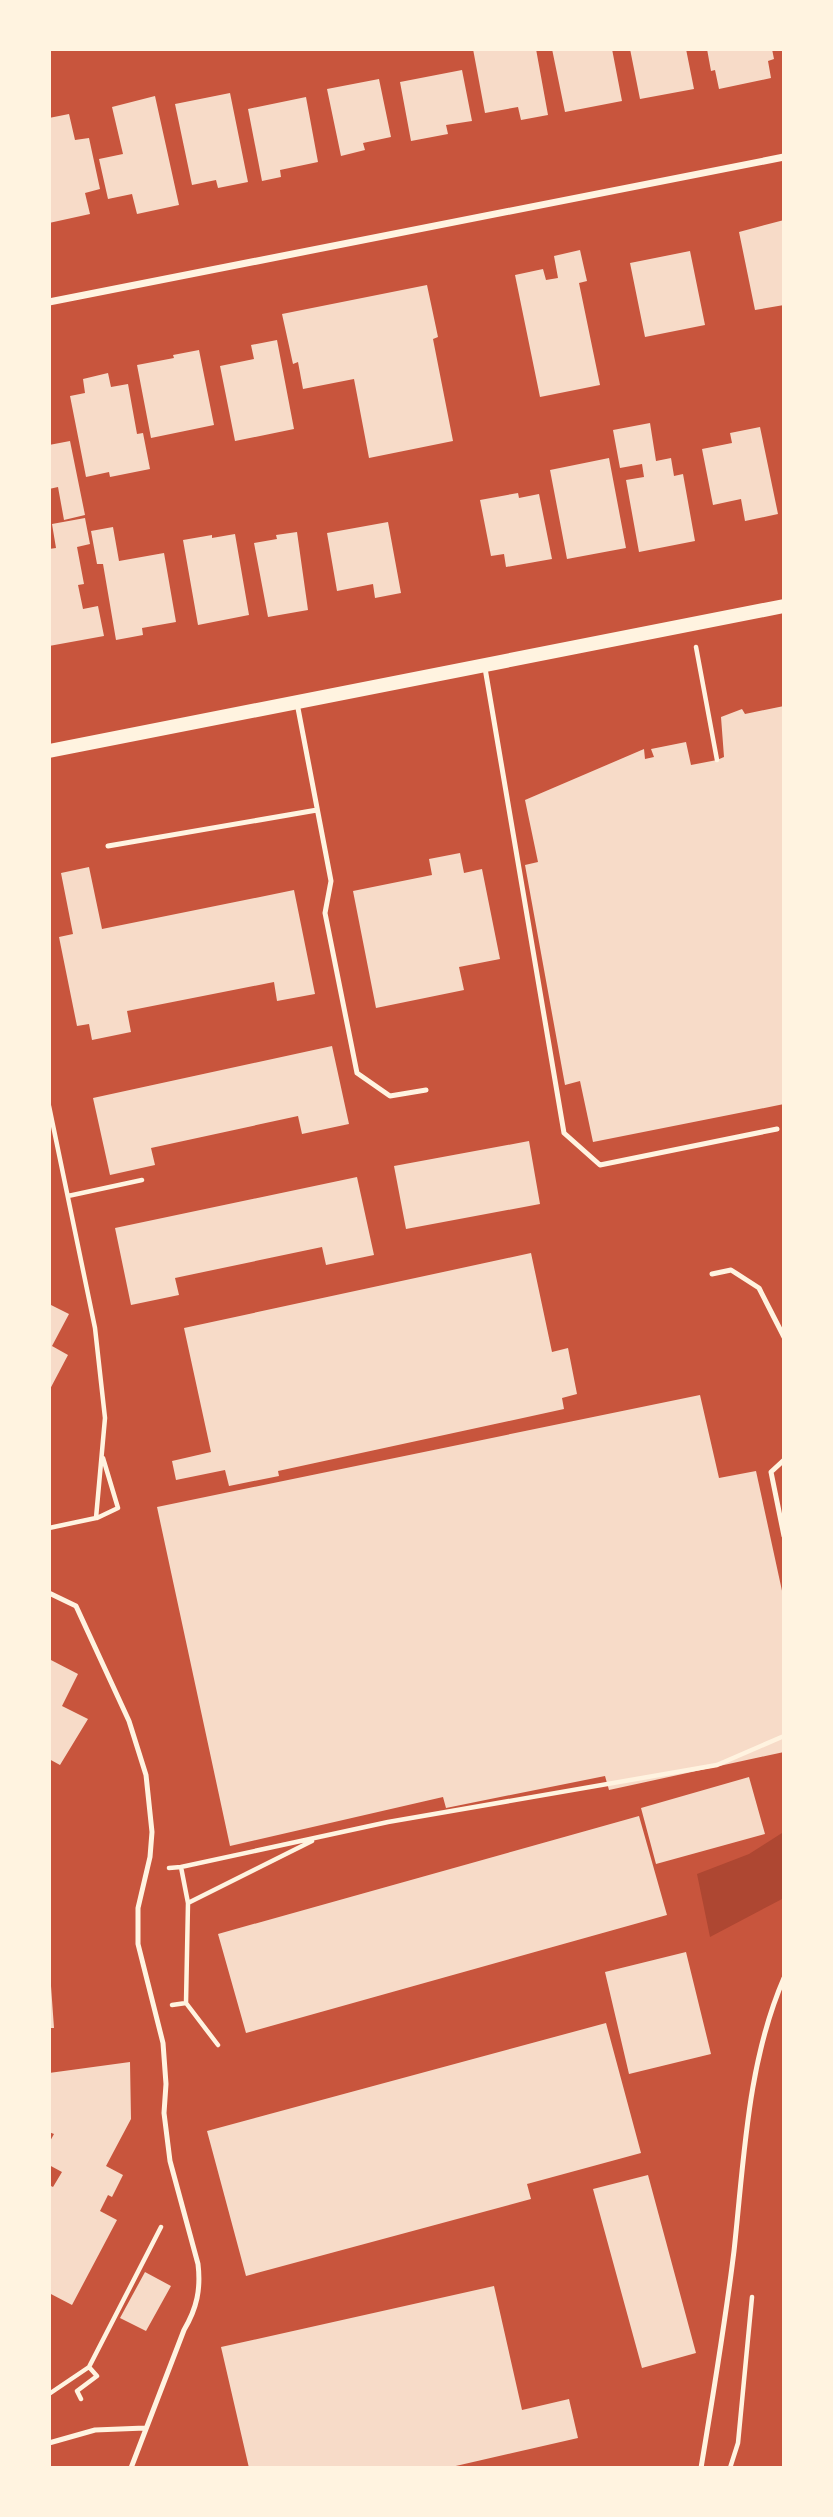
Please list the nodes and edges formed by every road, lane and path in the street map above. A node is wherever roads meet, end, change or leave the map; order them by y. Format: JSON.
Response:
{"nodes":[{"id":1,"x":784,"y":158,"type":"edge"},
{"id":2,"x":49,"y":302,"type":"edge"},
{"id":3,"x":784,"y":606,"type":"edge"},
{"id":4,"x":698,"y":654,"type":"dead end"},
{"id":5,"x":485,"y":665,"type":"junction"},
{"id":6,"x":297,"y":703,"type":"junction"},
{"id":7,"x":49,"y":751,"type":"edge"},
{"id":8,"x":717,"y":760,"type":"dead end"},
{"id":9,"x":317,"y":810,"type":"junction"},
{"id":10,"x":108,"y":846,"type":"dead end"},
{"id":11,"x":426,"y":1090,"type":"dead end"},
{"id":12,"x":49,"y":1106,"type":"edge"},
{"id":13,"x":777,"y":1129,"type":"dead end"},
{"id":14,"x":142,"y":1180,"type":"dead end"},
{"id":15,"x":68,"y":1196,"type":"junction"},
{"id":16,"x":712,"y":1273,"type":"dead end"},
{"id":17,"x":784,"y":1337,"type":"edge"},
{"id":18,"x":102,"y":1456,"type":"junction"},
{"id":19,"x":784,"y":1460,"type":"edge"},
{"id":20,"x":96,"y":1518,"type":"junction"},
{"id":21,"x":49,"y":1528,"type":"edge"},
{"id":22,"x":784,"y":1536,"type":"edge"},
{"id":23,"x":49,"y":1593,"type":"edge"},
{"id":24,"x":784,"y":1736,"type":"edge"},
{"id":25,"x":319,"y":1838,"type":"junction"},
{"id":26,"x":181,"y":1867,"type":"dead end"},
{"id":27,"x":183,"y":1879,"type":"dead end"},
{"id":28,"x":188,"y":1903,"type":"junction"},
{"id":29,"x":784,"y":1978,"type":"edge"},
{"id":30,"x":186,"y":2003,"type":"junction"},
{"id":31,"x":172,"y":2005,"type":"dead end"},
{"id":32,"x":218,"y":2045,"type":"dead end"},
{"id":33,"x":161,"y":2227,"type":"dead end"},
{"id":34,"x":89,"y":2367,"type":"junction"},
{"id":35,"x":49,"y":2395,"type":"edge"},
{"id":36,"x":82,"y":2399,"type":"dead end"},
{"id":37,"x":145,"y":2428,"type":"junction"},
{"id":38,"x":49,"y":2443,"type":"edge"},
{"id":39,"x":131,"y":2468,"type":"edge"},
{"id":40,"x":701,"y":2468,"type":"edge"}],
"edges":[{"from":1,"to":2,"type":"street"},
{"from":3,"to":5,"type":"main road"},
{"from":4,"to":8,"type":"path"},
{"from":5,"to":6,"type":"main road"},
{"from":5,"to":13,"type":"lane"},
{"from":6,"to":7,"type":"main road"},
{"from":6,"to":9,"type":"lane"},
{"from":9,"to":10,"type":"lane"},
{"from":9,"to":11,"type":"lane"},
{"from":12,"to":15,"type":"path"},
{"from":14,"to":15,"type":"path"},
{"from":15,"to":18,"type":"path"},
{"from":16,"to":17,"type":"lane"},
{"from":18,"to":20,"type":"path"},
{"from":18,"to":20,"type":"path"},
{"from":19,"to":22,"type":"lane"},
{"from":20,"to":21,"type":"path"},
{"from":23,"to":37,"type":"lane"},
{"from":24,"to":25,"type":"path"},
{"from":25,"to":26,"type":"path"},
{"from":25,"to":28,"type":"path"},
{"from":27,"to":28,"type":"path"},
{"from":28,"to":30,"type":"path"},
{"from":29,"to":40,"type":"lane"},
{"from":30,"to":31,"type":"path"},
{"from":30,"to":32,"type":"path"},
{"from":33,"to":34,"type":"path"},
{"from":34,"to":35,"type":"path"},
{"from":34,"to":36,"type":"path"},
{"from":37,"to":38,"type":"lane"},
{"from":37,"to":39,"type":"lane"}]}
